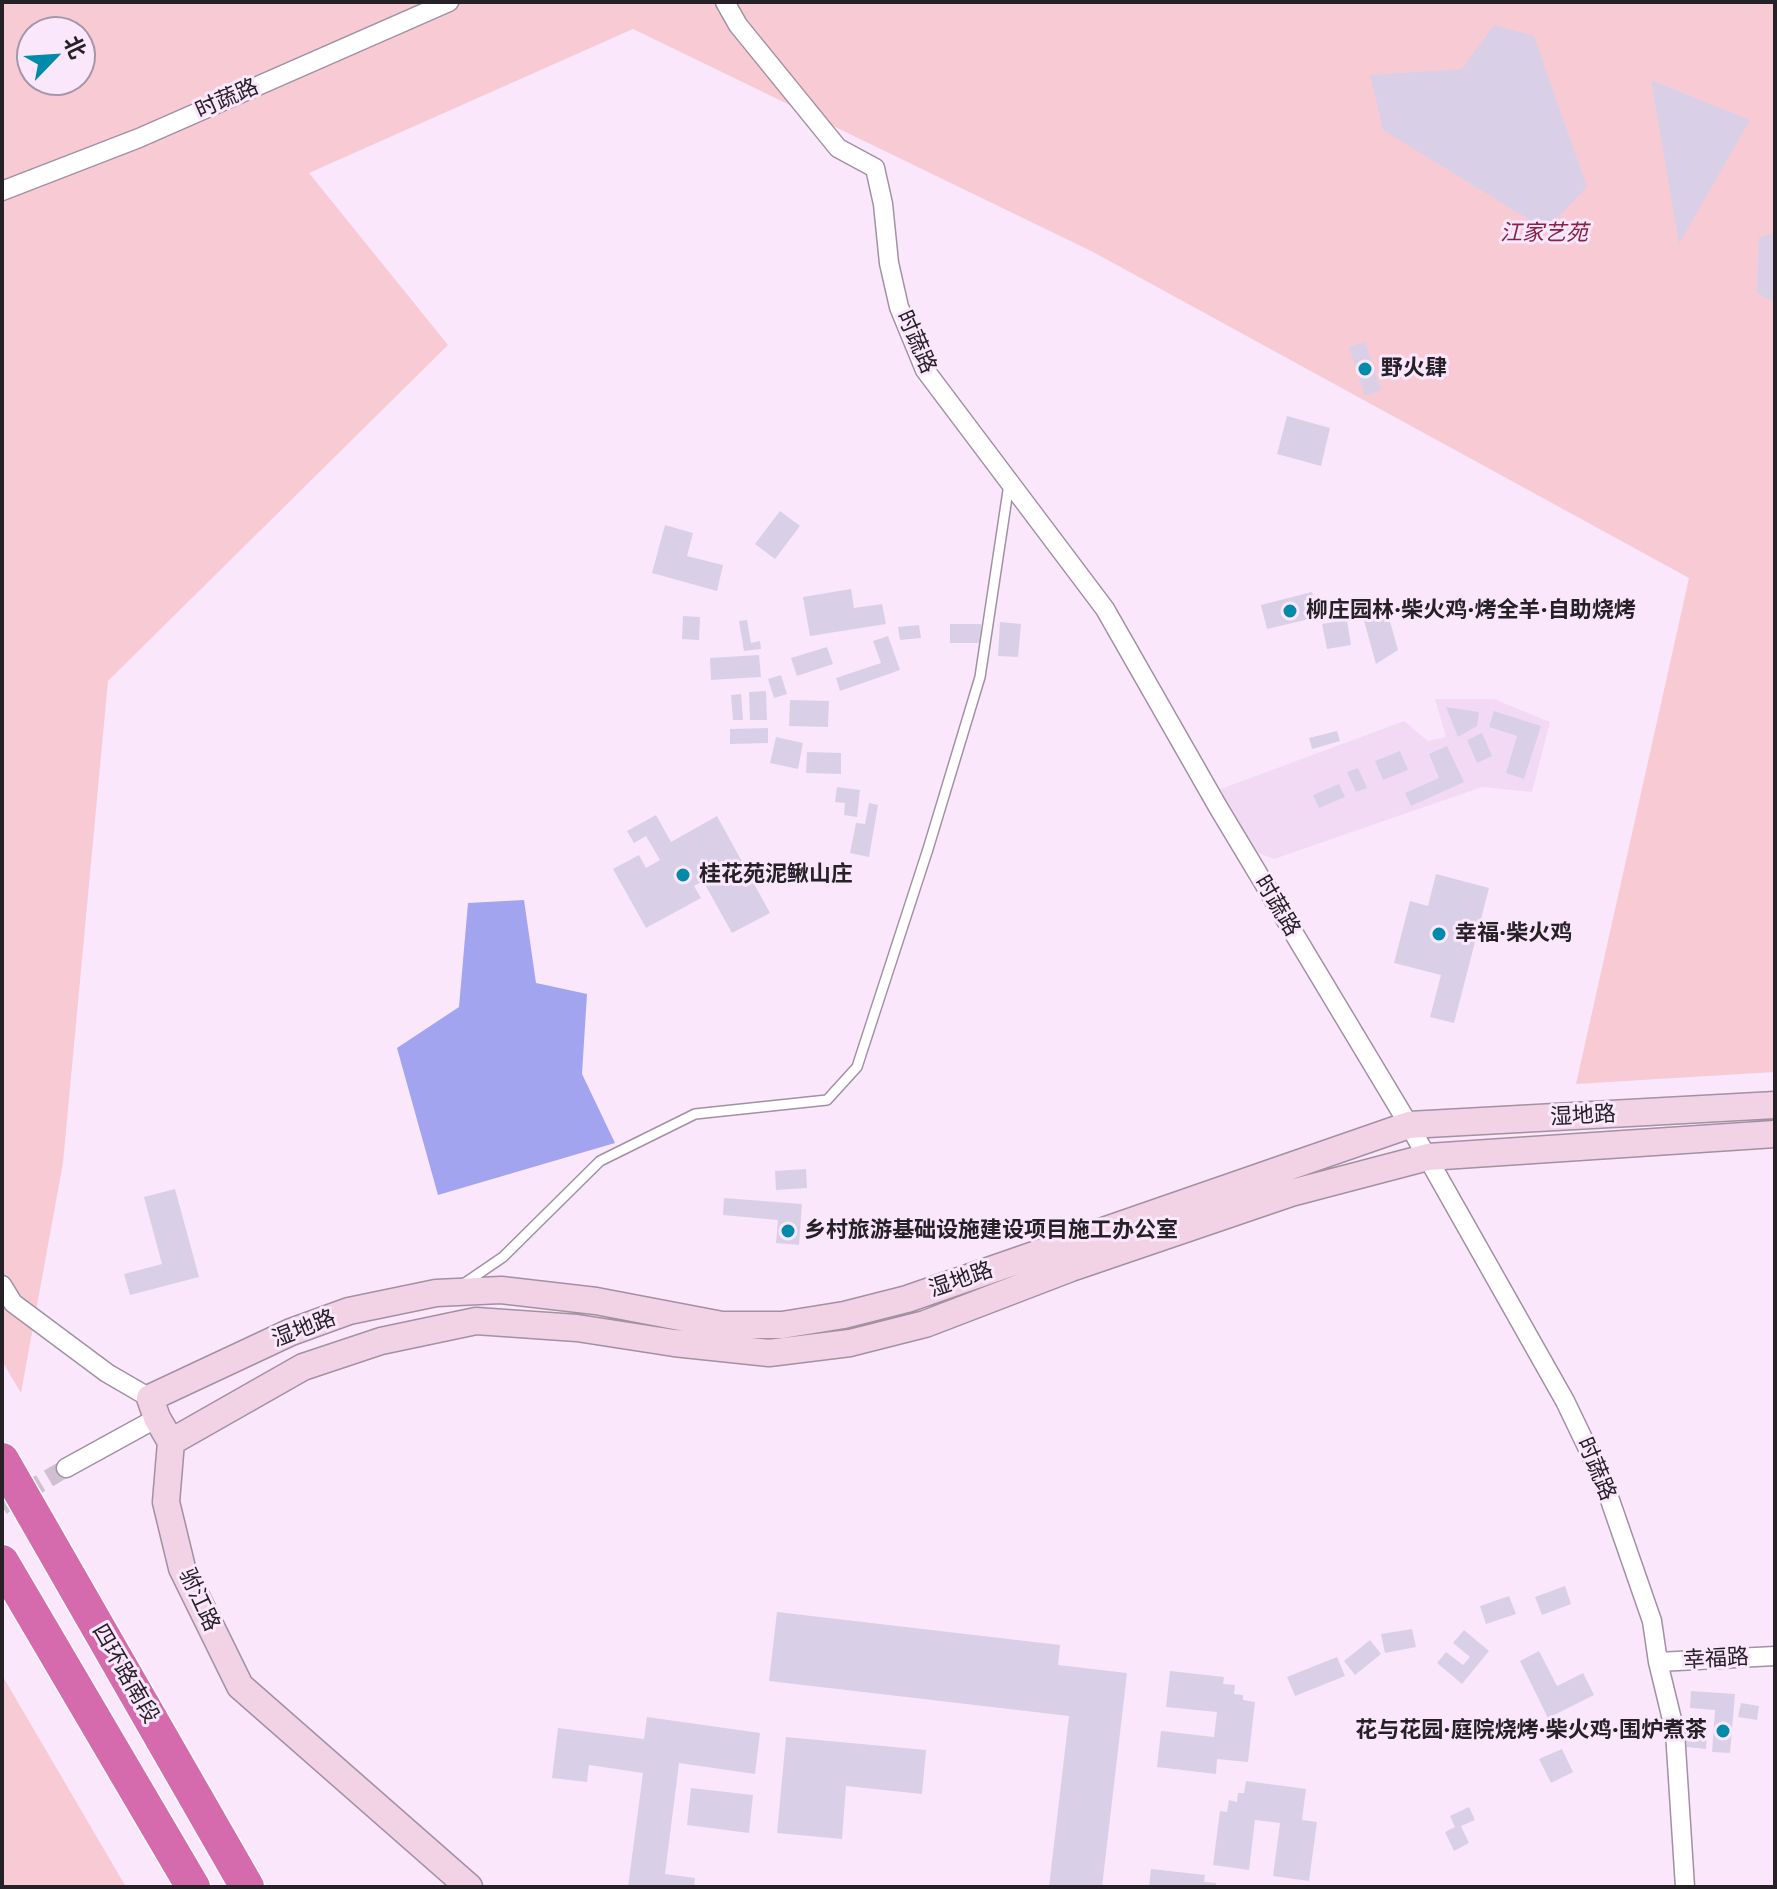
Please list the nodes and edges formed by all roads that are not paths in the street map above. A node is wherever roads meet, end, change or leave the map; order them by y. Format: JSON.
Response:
{"nodes":[{"id":1,"x":449,"y":2,"type":"edge"},
{"id":2,"x":725,"y":2,"type":"edge"},
{"id":3,"x":2,"y":191,"type":"edge"},
{"id":4,"x":1010,"y":482,"type":"junction"},
{"id":5,"x":1775,"y":1105,"type":"edge"},
{"id":6,"x":1409,"y":1125,"type":"junction"},
{"id":7,"x":1775,"y":1134,"type":"edge"},
{"id":8,"x":1428,"y":1157,"type":"junction"},
{"id":9,"x":2,"y":1285,"type":"edge"},
{"id":10,"x":453,"y":1292,"type":"junction"},
{"id":11,"x":154,"y":1408,"type":"junction"},
{"id":12,"x":171,"y":1442,"type":"junction"},
{"id":13,"x":2,"y":1460,"type":"edge"},
{"id":14,"x":66,"y":1468,"type":"tunnel mouth"},
{"id":15,"x":2,"y":1562,"type":"edge"},
{"id":16,"x":1775,"y":1656,"type":"edge"},
{"id":17,"x":1658,"y":1662,"type":"junction"},
{"id":18,"x":193,"y":1887,"type":"edge"},
{"id":19,"x":247,"y":1887,"type":"edge"},
{"id":20,"x":469,"y":1887,"type":"edge"},
{"id":21,"x":1685,"y":1887,"type":"edge"}],
"edges":[{"from":1,"to":3,"type":"street","name":"时蔬路"},
{"from":2,"to":4,"type":"street","name":"时蔬路"},
{"from":4,"to":6,"type":"street","name":"时蔬路"},
{"from":4,"to":10,"type":"lane"},
{"from":5,"to":6,"type":"street","name":"湿地路"},
{"from":6,"to":8,"type":"street","name":"时蔬路"},
{"from":6,"to":10,"type":"street","name":"湿地路"},
{"from":7,"to":8,"type":"street","name":"湿地路"},
{"from":8,"to":12,"type":"street","name":"湿地路"},
{"from":8,"to":17,"type":"street","name":"时蔬路"},
{"from":9,"to":11,"type":"street"},
{"from":10,"to":11,"type":"street","name":"湿地路"},
{"from":11,"to":12,"type":"street"},
{"from":11,"to":14,"type":"street"},
{"from":12,"to":20,"type":"street","name":"驸江路"},
{"from":13,"to":19,"type":"highway","name":"四环路南段"},
{"from":15,"to":18,"type":"highway"},
{"from":16,"to":17,"type":"street","name":"幸福路"},
{"from":17,"to":21,"type":"street","name":"时蔬路"}]}
